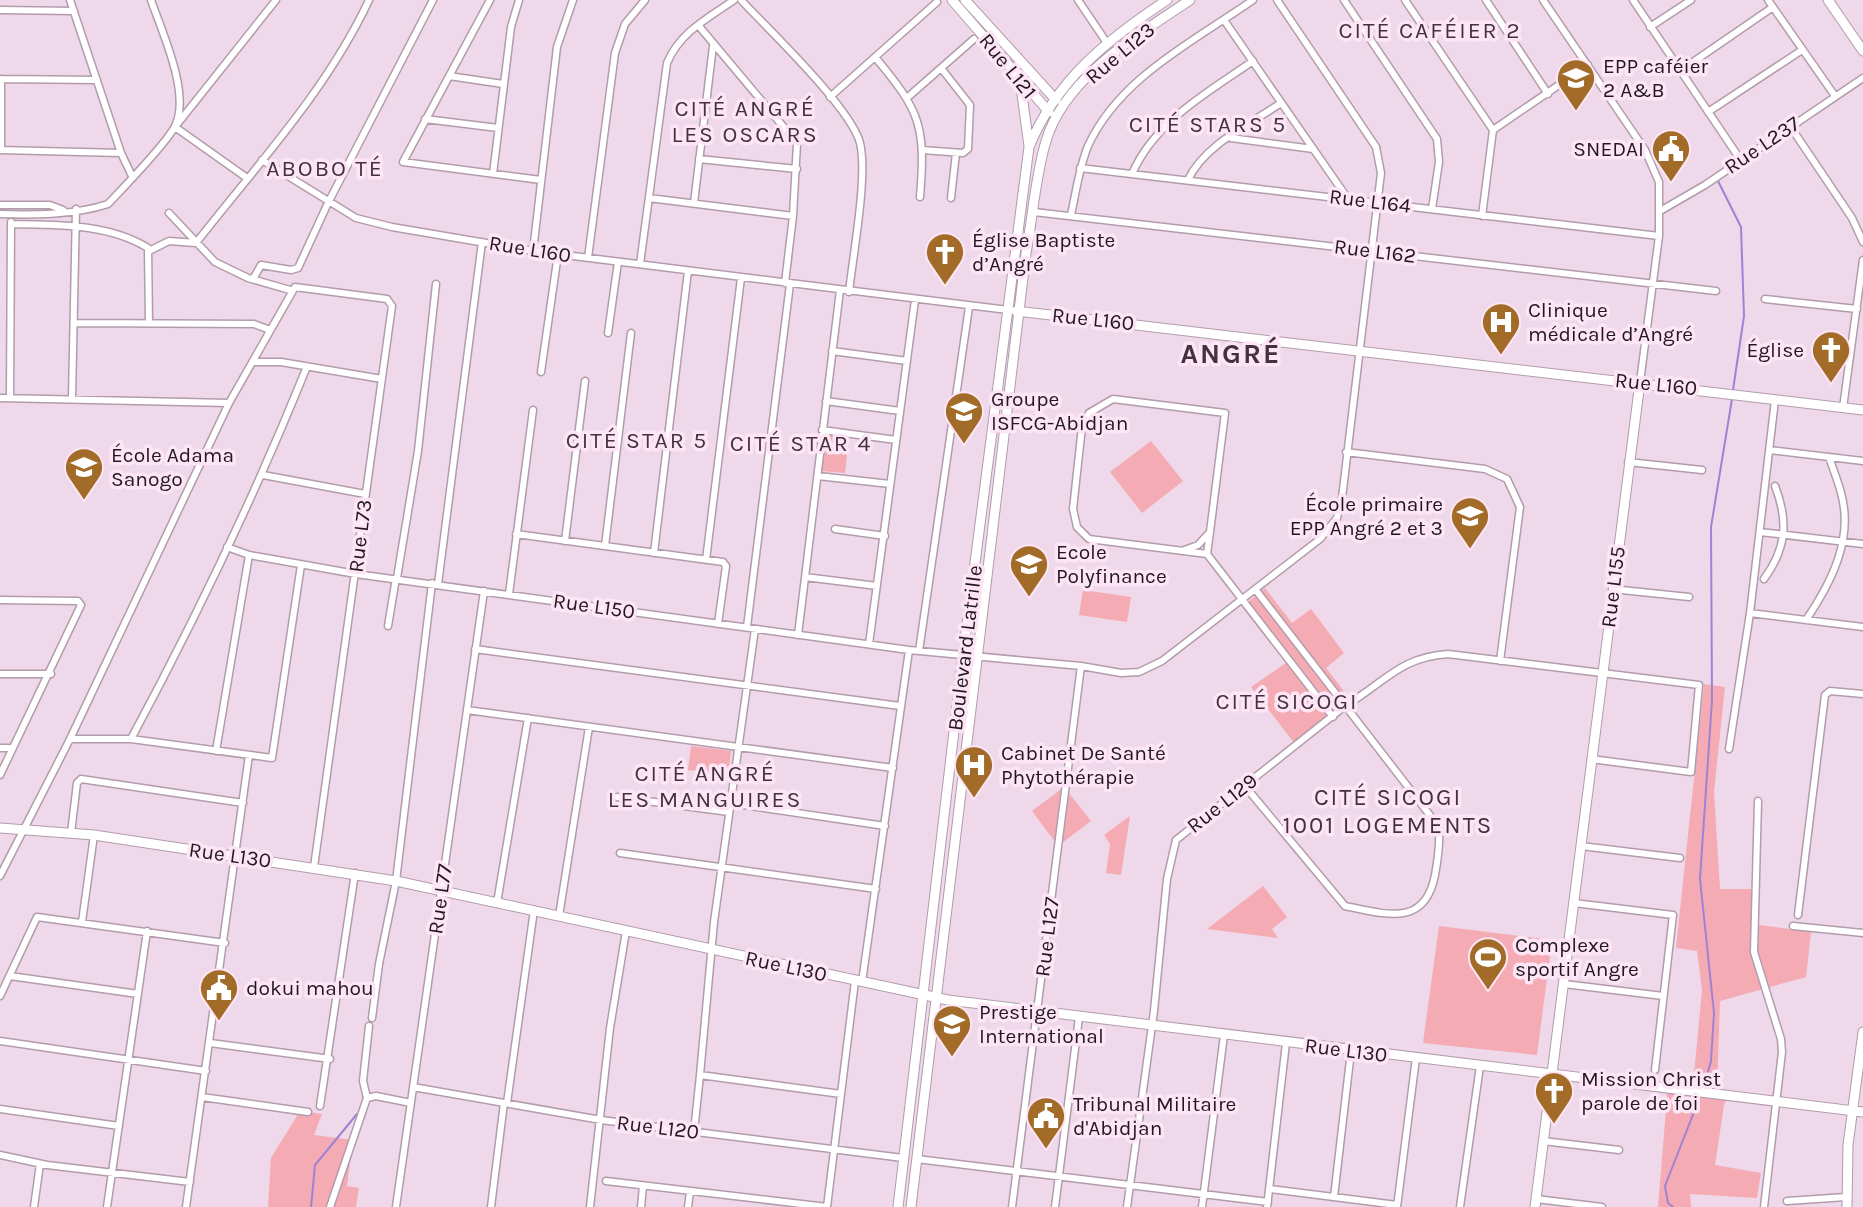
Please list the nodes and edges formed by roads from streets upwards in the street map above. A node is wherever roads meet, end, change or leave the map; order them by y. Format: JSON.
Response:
{"nodes":[{"id":1,"x":69,"y":0,"type":"edge"},
{"id":2,"x":276,"y":0,"type":"edge"},
{"id":3,"x":369,"y":0,"type":"edge"},
{"id":4,"x":433,"y":0,"type":"edge"},
{"id":5,"x":491,"y":0,"type":"edge"},
{"id":6,"x":519,"y":0,"type":"edge"},
{"id":7,"x":573,"y":0,"type":"edge"},
{"id":8,"x":645,"y":0,"type":"edge"},
{"id":9,"x":734,"y":0,"type":"edge"},
{"id":10,"x":741,"y":0,"type":"edge"},
{"id":11,"x":952,"y":0,"type":"edge"},
{"id":12,"x":965,"y":0,"type":"edge"},
{"id":13,"x":1079,"y":0,"type":"edge"},
{"id":14,"x":1167,"y":0,"type":"edge"},
{"id":15,"x":1190,"y":0,"type":"edge"},
{"id":16,"x":1252,"y":0,"type":"edge"},
{"id":17,"x":1277,"y":0,"type":"edge"},
{"id":18,"x":1344,"y":0,"type":"edge"},
{"id":19,"x":1405,"y":0,"type":"edge"},
{"id":20,"x":1486,"y":0,"type":"edge"},
{"id":21,"x":1543,"y":0,"type":"edge"},
{"id":22,"x":1633,"y":0,"type":"edge"},
{"id":23,"x":1690,"y":0,"type":"edge"},
{"id":24,"x":1768,"y":0,"type":"edge"},
{"id":25,"x":1828,"y":0,"type":"edge"},
{"id":26,"x":153,"y":1,"type":"edge"},
{"id":27,"x":937,"y":2,"type":"dead end"},
{"id":28,"x":1773,"y":7,"type":"junction"},
{"id":29,"x":0,"y":10,"type":"edge"},
{"id":30,"x":74,"y":11,"type":"junction"},
{"id":31,"x":1224,"y":20,"type":"junction"},
{"id":32,"x":698,"y":25,"type":"junction"},
{"id":33,"x":1650,"y":27,"type":"junction"},
{"id":34,"x":974,"y":39,"type":"dead end"},
{"id":35,"x":1107,"y":43,"type":"junction"},
{"id":36,"x":713,"y":45,"type":"junction"},
{"id":37,"x":1802,"y":50,"type":"junction"},
{"id":38,"x":1863,"y":51,"type":"edge"},
{"id":39,"x":875,"y":57,"type":"junction"},
{"id":40,"x":1253,"y":61,"type":"junction"},
{"id":41,"x":1588,"y":65,"type":"junction"},
{"id":42,"x":941,"y":68,"type":"junction"},
{"id":43,"x":1680,"y":71,"type":"junction"},
{"id":44,"x":1018,"y":75,"type":"junction"},
{"id":45,"x":449,"y":76,"type":"junction"},
{"id":46,"x":1863,"y":78,"type":"edge"},
{"id":47,"x":1,"y":79,"type":"edge"},
{"id":48,"x":97,"y":80,"type":"junction"},
{"id":49,"x":503,"y":84,"type":"junction"},
{"id":50,"x":1548,"y":94,"type":"junction"},
{"id":51,"x":1055,"y":96,"type":"junction"},
{"id":52,"x":1835,"y":96,"type":"junction"},
{"id":53,"x":830,"y":97,"type":"junction"},
{"id":54,"x":908,"y":97,"type":"junction"},
{"id":55,"x":1281,"y":103,"type":"junction"},
{"id":56,"x":1046,"y":111,"type":"junction"},
{"id":57,"x":1708,"y":112,"type":"junction"},
{"id":58,"x":1058,"y":115,"type":"junction"},
{"id":59,"x":425,"y":119,"type":"junction"},
{"id":60,"x":1790,"y":126,"type":"junction"},
{"id":61,"x":175,"y":127,"type":"junction"},
{"id":62,"x":498,"y":128,"type":"junction"},
{"id":63,"x":1493,"y":130,"type":"junction"},
{"id":64,"x":1231,"y":138,"type":"junction"},
{"id":65,"x":1030,"y":147,"type":"junction"},
{"id":66,"x":1313,"y":149,"type":"junction"},
{"id":67,"x":0,"y":150,"type":"edge"},
{"id":68,"x":922,"y":150,"type":"junction"},
{"id":69,"x":121,"y":153,"type":"junction"},
{"id":70,"x":956,"y":153,"type":"junction"},
{"id":71,"x":699,"y":159,"type":"junction"},
{"id":72,"x":1740,"y":159,"type":"junction"},
{"id":73,"x":261,"y":160,"type":"junction"},
{"id":74,"x":1080,"y":168,"type":"junction"},
{"id":75,"x":797,"y":169,"type":"junction"},
{"id":76,"x":493,"y":174,"type":"junction"},
{"id":77,"x":1132,"y":174,"type":"junction"},
{"id":78,"x":132,"y":176,"type":"junction"},
{"id":79,"x":247,"y":178,"type":"junction"},
{"id":80,"x":541,"y":180,"type":"junction"},
{"id":81,"x":1188,"y":180,"type":"junction"},
{"id":82,"x":920,"y":197,"type":"dead end"},
{"id":83,"x":649,"y":198,"type":"junction"},
{"id":84,"x":950,"y":198,"type":"dead end"},
{"id":85,"x":1348,"y":199,"type":"junction"},
{"id":86,"x":1378,"y":202,"type":"junction"},
{"id":87,"x":328,"y":203,"type":"junction"},
{"id":88,"x":694,"y":203,"type":"junction"},
{"id":89,"x":0,"y":205,"type":"edge"},
{"id":90,"x":76,"y":209,"type":"junction"},
{"id":91,"x":1432,"y":209,"type":"junction"},
{"id":92,"x":63,"y":210,"type":"junction"},
{"id":93,"x":1660,"y":211,"type":"junction"},
{"id":94,"x":1034,"y":212,"type":"junction"},
{"id":95,"x":169,"y":213,"type":"dead end"},
{"id":96,"x":0,"y":214,"type":"edge"},
{"id":97,"x":11,"y":215,"type":"junction"},
{"id":98,"x":1071,"y":215,"type":"junction"},
{"id":99,"x":793,"y":216,"type":"junction"},
{"id":100,"x":1482,"y":216,"type":"junction"},
{"id":101,"x":11,"y":224,"type":"junction"},
{"id":102,"x":76,"y":226,"type":"junction"},
{"id":103,"x":1659,"y":236,"type":"junction"},
{"id":104,"x":482,"y":242,"type":"junction"},
{"id":105,"x":1863,"y":242,"type":"edge"},
{"id":106,"x":196,"y":243,"type":"junction"},
{"id":107,"x":149,"y":251,"type":"junction"},
{"id":108,"x":533,"y":251,"type":"junction"},
{"id":109,"x":1371,"y":251,"type":"junction"},
{"id":110,"x":558,"y":254,"type":"junction"},
{"id":111,"x":588,"y":258,"type":"junction"},
{"id":112,"x":1863,"y":260,"type":"edge"},
{"id":113,"x":618,"y":262,"type":"junction"},
{"id":114,"x":640,"y":264,"type":"junction"},
{"id":115,"x":688,"y":271,"type":"junction"},
{"id":116,"x":741,"y":278,"type":"junction"},
{"id":117,"x":253,"y":279,"type":"junction"},
{"id":118,"x":436,"y":284,"type":"dead end"},
{"id":119,"x":787,"y":284,"type":"junction"},
{"id":120,"x":1654,"y":285,"type":"junction"},
{"id":121,"x":293,"y":289,"type":"junction"},
{"id":122,"x":840,"y":290,"type":"junction"},
{"id":123,"x":1716,"y":291,"type":"dead end"},
{"id":124,"x":849,"y":292,"type":"junction"},
{"id":125,"x":1765,"y":299,"type":"dead end"},
{"id":126,"x":915,"y":300,"type":"junction"},
{"id":127,"x":969,"y":307,"type":"junction"},
{"id":128,"x":1857,"y":309,"type":"junction"},
{"id":129,"x":1008,"y":310,"type":"junction"},
{"id":130,"x":1019,"y":311,"type":"junction"},
{"id":131,"x":76,"y":323,"type":"junction"},
{"id":132,"x":149,"y":323,"type":"junction"},
{"id":133,"x":270,"y":330,"type":"junction"},
{"id":134,"x":608,"y":333,"type":"dead end"},
{"id":135,"x":631,"y":333,"type":"dead end"},
{"id":136,"x":832,"y":351,"type":"junction"},
{"id":137,"x":1359,"y":351,"type":"junction"},
{"id":138,"x":907,"y":361,"type":"junction"},
{"id":139,"x":255,"y":362,"type":"junction"},
{"id":140,"x":306,"y":369,"type":"junction"},
{"id":141,"x":541,"y":372,"type":"dead end"},
{"id":142,"x":383,"y":379,"type":"junction"},
{"id":143,"x":584,"y":381,"type":"dead end"},
{"id":144,"x":1640,"y":382,"type":"junction"},
{"id":145,"x":0,"y":398,"type":"edge"},
{"id":146,"x":10,"y":398,"type":"junction"},
{"id":147,"x":72,"y":398,"type":"junction"},
{"id":148,"x":1775,"y":400,"type":"junction"},
{"id":149,"x":826,"y":401,"type":"junction"},
{"id":150,"x":229,"y":403,"type":"junction"},
{"id":151,"x":1843,"y":408,"type":"junction"},
{"id":152,"x":533,"y":410,"type":"dead end"},
{"id":153,"x":1863,"y":410,"type":"edge"},
{"id":154,"x":900,"y":411,"type":"junction"},
{"id":155,"x":822,"y":430,"type":"junction"},
{"id":156,"x":896,"y":439,"type":"junction"},
{"id":157,"x":1770,"y":450,"type":"junction"},
{"id":158,"x":1346,"y":452,"type":"junction"},
{"id":159,"x":1829,"y":457,"type":"junction"},
{"id":160,"x":1863,"y":461,"type":"edge"},
{"id":161,"x":1628,"y":462,"type":"junction"},
{"id":162,"x":1702,"y":470,"type":"dead end"},
{"id":163,"x":263,"y":474,"type":"junction"},
{"id":164,"x":818,"y":476,"type":"junction"},
{"id":165,"x":890,"y":484,"type":"junction"},
{"id":166,"x":1776,"y":486,"type":"dead end"},
{"id":167,"x":365,"y":494,"type":"junction"},
{"id":168,"x":835,"y":529,"type":"dead end"},
{"id":169,"x":1210,"y":532,"type":"junction"},
{"id":170,"x":1760,"y":532,"type":"junction"},
{"id":171,"x":516,"y":534,"type":"junction"},
{"id":172,"x":1785,"y":535,"type":"junction"},
{"id":173,"x":885,"y":536,"type":"junction"},
{"id":174,"x":565,"y":541,"type":"junction"},
{"id":175,"x":1843,"y":541,"type":"junction"},
{"id":176,"x":1863,"y":544,"type":"edge"},
{"id":177,"x":605,"y":546,"type":"junction"},
{"id":178,"x":227,"y":547,"type":"junction"},
{"id":179,"x":1182,"y":551,"type":"junction"},
{"id":180,"x":654,"y":553,"type":"junction"},
{"id":181,"x":1207,"y":554,"type":"junction"},
{"id":182,"x":248,"y":555,"type":"junction"},
{"id":183,"x":706,"y":560,"type":"junction"},
{"id":184,"x":301,"y":565,"type":"junction"},
{"id":185,"x":356,"y":574,"type":"junction"},
{"id":186,"x":805,"y":577,"type":"junction"},
{"id":187,"x":397,"y":578,"type":"junction"},
{"id":188,"x":1764,"y":579,"type":"dead end"},
{"id":189,"x":435,"y":584,"type":"junction"},
{"id":190,"x":877,"y":586,"type":"junction"},
{"id":191,"x":1255,"y":589,"type":"junction"},
{"id":192,"x":1612,"y":589,"type":"junction"},
{"id":193,"x":484,"y":591,"type":"junction"},
{"id":194,"x":509,"y":593,"type":"junction"},
{"id":195,"x":1689,"y":597,"type":"dead end"},
{"id":196,"x":0,"y":600,"type":"edge"},
{"id":197,"x":1241,"y":600,"type":"junction"},
{"id":198,"x":1750,"y":613,"type":"junction"},
{"id":199,"x":1806,"y":620,"type":"junction"},
{"id":200,"x":718,"y":624,"type":"junction"},
{"id":201,"x":388,"y":626,"type":"dead end"},
{"id":202,"x":747,"y":627,"type":"junction"},
{"id":203,"x":1863,"y":627,"type":"edge"},
{"id":204,"x":755,"y":628,"type":"junction"},
{"id":205,"x":797,"y":635,"type":"junction"},
{"id":206,"x":869,"y":644,"type":"junction"},
{"id":207,"x":475,"y":649,"type":"junction"},
{"id":208,"x":909,"y":650,"type":"junction"},
{"id":209,"x":919,"y":651,"type":"junction"},
{"id":210,"x":963,"y":655,"type":"junction"},
{"id":211,"x":979,"y":656,"type":"junction"},
{"id":212,"x":1500,"y":661,"type":"junction"},
{"id":213,"x":1081,"y":666,"type":"junction"},
{"id":214,"x":1602,"y":672,"type":"junction"},
{"id":215,"x":0,"y":674,"type":"edge"},
{"id":216,"x":51,"y":674,"type":"junction"},
{"id":217,"x":747,"y":686,"type":"junction"},
{"id":218,"x":1863,"y":694,"type":"edge"},
{"id":219,"x":901,"y":706,"type":"junction"},
{"id":220,"x":1345,"y":706,"type":"junction"},
{"id":221,"x":467,"y":710,"type":"junction"},
{"id":222,"x":1333,"y":717,"type":"junction"},
{"id":223,"x":528,"y":718,"type":"junction"},
{"id":224,"x":589,"y":726,"type":"junction"},
{"id":225,"x":131,"y":738,"type":"junction"},
{"id":226,"x":70,"y":739,"type":"junction"},
{"id":227,"x":739,"y":746,"type":"junction"},
{"id":228,"x":0,"y":748,"type":"edge"},
{"id":229,"x":12,"y":748,"type":"junction"},
{"id":230,"x":1729,"y":749,"type":"dead end"},
{"id":231,"x":216,"y":751,"type":"junction"},
{"id":232,"x":249,"y":755,"type":"junction"},
{"id":233,"x":1591,"y":760,"type":"junction"},
{"id":234,"x":893,"y":768,"type":"junction"},
{"id":235,"x":0,"y":775,"type":"edge"},
{"id":236,"x":1244,"y":785,"type":"junction"},
{"id":237,"x":617,"y":797,"type":"dead end"},
{"id":238,"x":1758,"y":801,"type":"dead end"},
{"id":239,"x":243,"y":803,"type":"junction"},
{"id":240,"x":730,"y":803,"type":"junction"},
{"id":241,"x":729,"y":812,"type":"junction"},
{"id":242,"x":886,"y":826,"type":"junction"},
{"id":243,"x":0,"y":828,"type":"edge"},
{"id":244,"x":24,"y":829,"type":"junction"},
{"id":245,"x":71,"y":833,"type":"junction"},
{"id":246,"x":94,"y":835,"type":"junction"},
{"id":247,"x":1581,"y":846,"type":"junction"},
{"id":248,"x":620,"y":853,"type":"dead end"},
{"id":249,"x":236,"y":856,"type":"junction"},
{"id":250,"x":1680,"y":858,"type":"dead end"},
{"id":251,"x":314,"y":867,"type":"junction"},
{"id":252,"x":721,"y":867,"type":"junction"},
{"id":253,"x":355,"y":873,"type":"junction"},
{"id":254,"x":0,"y":876,"type":"edge"},
{"id":255,"x":396,"y":881,"type":"junction"},
{"id":256,"x":876,"y":889,"type":"junction"},
{"id":257,"x":441,"y":890,"type":"junction"},
{"id":258,"x":497,"y":903,"type":"junction"},
{"id":259,"x":1574,"y":903,"type":"junction"},
{"id":260,"x":534,"y":910,"type":"junction"},
{"id":261,"x":1798,"y":915,"type":"dead end"},
{"id":262,"x":559,"y":916,"type":"junction"},
{"id":263,"x":82,"y":922,"type":"junction"},
{"id":264,"x":1793,"y":926,"type":"dead end"},
{"id":265,"x":147,"y":931,"type":"junction"},
{"id":266,"x":626,"y":931,"type":"junction"},
{"id":267,"x":1863,"y":933,"type":"edge"},
{"id":268,"x":225,"y":943,"type":"junction"},
{"id":269,"x":713,"y":950,"type":"junction"},
{"id":270,"x":10,"y":976,"type":"junction"},
{"id":271,"x":859,"y":982,"type":"junction"},
{"id":272,"x":1564,"y":984,"type":"junction"},
{"id":273,"x":138,"y":994,"type":"junction"},
{"id":274,"x":924,"y":995,"type":"junction"},
{"id":275,"x":0,"y":996,"type":"edge"},
{"id":276,"x":1663,"y":996,"type":"junction"},
{"id":277,"x":937,"y":998,"type":"junction"},
{"id":278,"x":1038,"y":1012,"type":"junction"},
{"id":279,"x":1079,"y":1017,"type":"junction"},
{"id":280,"x":1152,"y":1026,"type":"junction"},
{"id":281,"x":1863,"y":1032,"type":"edge"},
{"id":282,"x":1224,"y":1035,"type":"junction"},
{"id":283,"x":0,"y":1041,"type":"edge"},
{"id":284,"x":210,"y":1043,"type":"junction"},
{"id":285,"x":1286,"y":1043,"type":"junction"},
{"id":286,"x":1351,"y":1051,"type":"junction"},
{"id":287,"x":1416,"y":1058,"type":"junction"},
{"id":288,"x":129,"y":1059,"type":"junction"},
{"id":289,"x":330,"y":1059,"type":"junction"},
{"id":290,"x":1480,"y":1066,"type":"junction"},
{"id":291,"x":1655,"y":1070,"type":"dead end"},
{"id":292,"x":206,"y":1071,"type":"junction"},
{"id":293,"x":1553,"y":1075,"type":"junction"},
{"id":294,"x":700,"y":1076,"type":"junction"},
{"id":295,"x":413,"y":1087,"type":"junction"},
{"id":296,"x":841,"y":1094,"type":"junction"},
{"id":297,"x":202,"y":1097,"type":"junction"},
{"id":298,"x":367,"y":1098,"type":"junction"},
{"id":299,"x":1776,"y":1102,"type":"junction"},
{"id":300,"x":411,"y":1103,"type":"junction"},
{"id":301,"x":506,"y":1103,"type":"junction"},
{"id":302,"x":320,"y":1106,"type":"dead end"},
{"id":303,"x":0,"y":1109,"type":"edge"},
{"id":304,"x":1852,"y":1111,"type":"junction"},
{"id":305,"x":308,"y":1112,"type":"dead end"},
{"id":306,"x":1863,"y":1112,"type":"edge"},
{"id":307,"x":601,"y":1120,"type":"junction"},
{"id":308,"x":119,"y":1126,"type":"junction"},
{"id":309,"x":694,"y":1132,"type":"junction"},
{"id":310,"x":1543,"y":1141,"type":"junction"},
{"id":311,"x":836,"y":1149,"type":"junction"},
{"id":312,"x":1619,"y":1150,"type":"dead end"},
{"id":313,"x":0,"y":1155,"type":"edge"},
{"id":314,"x":903,"y":1158,"type":"junction"},
{"id":315,"x":917,"y":1159,"type":"junction"},
{"id":316,"x":40,"y":1164,"type":"junction"},
{"id":317,"x":1018,"y":1171,"type":"junction"},
{"id":318,"x":111,"y":1172,"type":"junction"},
{"id":319,"x":1059,"y":1176,"type":"junction"},
{"id":320,"x":606,"y":1181,"type":"dead end"},
{"id":321,"x":190,"y":1182,"type":"junction"},
{"id":322,"x":1129,"y":1184,"type":"junction"},
{"id":323,"x":643,"y":1186,"type":"junction"},
{"id":324,"x":1270,"y":1189,"type":"junction"},
{"id":325,"x":690,"y":1192,"type":"junction"},
{"id":326,"x":1204,"y":1194,"type":"junction"},
{"id":327,"x":738,"y":1197,"type":"junction"},
{"id":328,"x":1334,"y":1197,"type":"junction"},
{"id":329,"x":1787,"y":1202,"type":"dead end"},
{"id":330,"x":1847,"y":1202,"type":"edge"},
{"id":331,"x":1535,"y":1203,"type":"edge"},
{"id":332,"x":1268,"y":1205,"type":"edge"},
{"id":333,"x":1397,"y":1206,"type":"edge"},
{"id":334,"x":34,"y":1207,"type":"edge"},
{"id":335,"x":107,"y":1207,"type":"edge"},
{"id":336,"x":186,"y":1207,"type":"edge"},
{"id":337,"x":330,"y":1207,"type":"edge"},
{"id":338,"x":396,"y":1207,"type":"edge"},
{"id":339,"x":491,"y":1207,"type":"edge"},
{"id":340,"x":590,"y":1207,"type":"edge"},
{"id":341,"x":640,"y":1207,"type":"edge"},
{"id":342,"x":688,"y":1207,"type":"edge"},
{"id":343,"x":737,"y":1207,"type":"edge"},
{"id":344,"x":827,"y":1207,"type":"edge"},
{"id":345,"x":898,"y":1207,"type":"edge"},
{"id":346,"x":911,"y":1207,"type":"edge"},
{"id":347,"x":1012,"y":1207,"type":"edge"},
{"id":348,"x":1055,"y":1207,"type":"edge"},
{"id":349,"x":1127,"y":1207,"type":"edge"},
{"id":350,"x":1202,"y":1207,"type":"edge"},
{"id":351,"x":1460,"y":1207,"type":"edge"},
{"id":352,"x":1602,"y":1207,"type":"edge"},
{"id":353,"x":1764,"y":1207,"type":"edge"}],
"edges":[{"from":1,"to":30,"type":"street"},
{"from":2,"to":61,"type":"street"},
{"from":3,"to":73,"type":"street"},
{"from":4,"to":87,"type":"street"},
{"from":5,"to":45,"type":"street"},
{"from":6,"to":49,"type":"street"},
{"from":7,"to":80,"type":"street"},
{"from":8,"to":111,"type":"street"},
{"from":9,"to":32,"type":"street"},
{"from":10,"to":53,"type":"street"},
{"from":11,"to":44,"type":"street","name":"Rue L121"},
{"from":12,"to":51,"type":"street","name":"Rue L121"},
{"from":13,"to":35,"type":"street"},
{"from":14,"to":35,"type":"street","name":"Rue L123"},
{"from":15,"to":58,"type":"street","name":"Rue L123"},
{"from":16,"to":31,"type":"street"},
{"from":17,"to":86,"type":"street","name":"Rue L150"},
{"from":18,"to":91,"type":"street"},
{"from":19,"to":63,"type":"street"},
{"from":20,"to":50,"type":"street"},
{"from":21,"to":41,"type":"street","name":"Rue L155"},
{"from":22,"to":33,"type":"street"},
{"from":23,"to":33,"type":"street"},
{"from":24,"to":28,"type":"street"},
{"from":25,"to":38,"type":"street"},
{"from":26,"to":61,"type":"street"},
{"from":27,"to":39,"type":"street"},
{"from":28,"to":37,"type":"street"},
{"from":28,"to":43,"type":"street"},
{"from":29,"to":30,"type":"street"},
{"from":30,"to":48,"type":"street"},
{"from":31,"to":40,"type":"street"},
{"from":31,"to":74,"type":"street"},
{"from":32,"to":36,"type":"street"},
{"from":32,"to":83,"type":"street"},
{"from":33,"to":43,"type":"street"},
{"from":34,"to":42,"type":"street"},
{"from":35,"to":51,"type":"street","name":"Rue L123"},
{"from":36,"to":71,"type":"street"},
{"from":36,"to":75,"type":"street"},
{"from":37,"to":52,"type":"street"},
{"from":37,"to":57,"type":"street"},
{"from":39,"to":53,"type":"street"},
{"from":39,"to":54,"type":"street"},
{"from":40,"to":55,"type":"street"},
{"from":40,"to":77,"type":"street"},
{"from":41,"to":50,"type":"street"},
{"from":41,"to":93,"type":"street","name":"Rue L155"},
{"from":42,"to":54,"type":"street"},
{"from":42,"to":70,"type":"street"},
{"from":43,"to":57,"type":"street"},
{"from":44,"to":56,"type":"street","name":"Rue L121"},
{"from":44,"to":65,"type":"street"},
{"from":45,"to":49,"type":"street"},
{"from":45,"to":59,"type":"street"},
{"from":46,"to":52,"type":"street","name":"Rue L237"},
{"from":47,"to":48,"type":"street"},
{"from":47,"to":67,"type":"street"},
{"from":48,"to":69,"type":"street"},
{"from":49,"to":62,"type":"street"},
{"from":50,"to":63,"type":"street"},
{"from":51,"to":56,"type":"street","name":"Boulevard Latrille"},
{"from":51,"to":58,"type":"street","name":"Rue L121"},
{"from":52,"to":60,"type":"street","name":"Rue L237"},
{"from":53,"to":124,"type":"street"},
{"from":54,"to":68,"type":"street"},
{"from":55,"to":64,"type":"street"},
{"from":55,"to":66,"type":"street"},
{"from":56,"to":58,"type":"street","name":"Rue L121"},
{"from":56,"to":65,"type":"street","name":"Boulevard Latrille"},
{"from":57,"to":72,"type":"street"},
{"from":58,"to":94,"type":"street","name":"Boulevard Latrille"},
{"from":59,"to":62,"type":"street"},
{"from":59,"to":76,"type":"street"},
{"from":60,"to":72,"type":"street","name":"Rue L237"},
{"from":60,"to":105,"type":"street"},
{"from":61,"to":78,"type":"street"},
{"from":61,"to":79,"type":"street"},
{"from":62,"to":76,"type":"street"},
{"from":63,"to":100,"type":"street"},
{"from":64,"to":66,"type":"street"},
{"from":64,"to":81,"type":"street"},
{"from":65,"to":129,"type":"street","name":"Boulevard Latrille"},
{"from":66,"to":85,"type":"street"},
{"from":67,"to":69,"type":"street"},
{"from":68,"to":70,"type":"street"},
{"from":68,"to":82,"type":"street"},
{"from":69,"to":78,"type":"street"},
{"from":70,"to":84,"type":"street"},
{"from":71,"to":75,"type":"street"},
{"from":71,"to":88,"type":"street"},
{"from":72,"to":93,"type":"street","name":"Rue L237"},
{"from":73,"to":79,"type":"street"},
{"from":73,"to":87,"type":"street","name":"Rue L160"},
{"from":74,"to":77,"type":"street","name":"Rue L164"},
{"from":74,"to":98,"type":"street"},
{"from":75,"to":99,"type":"street"},
{"from":76,"to":80,"type":"street"},
{"from":77,"to":81,"type":"street","name":"Rue L164"},
{"from":78,"to":90,"type":"street"},
{"from":79,"to":106,"type":"street"},
{"from":80,"to":108,"type":"street"},
{"from":81,"to":85,"type":"street","name":"Rue L164"},
{"from":83,"to":88,"type":"street"},
{"from":83,"to":114,"type":"street"},
{"from":85,"to":86,"type":"street","name":"Rue L164"},
{"from":86,"to":91,"type":"street","name":"Rue L164"},
{"from":86,"to":109,"type":"street","name":"Rue L150"},
{"from":87,"to":104,"type":"street","name":"Rue L160"},
{"from":87,"to":117,"type":"street"},
{"from":88,"to":99,"type":"street"},
{"from":89,"to":92,"type":"street"},
{"from":90,"to":92,"type":"street"},
{"from":90,"to":102,"type":"street"},
{"from":91,"to":100,"type":"street","name":"Rue L164"},
{"from":92,"to":97,"type":"street"},
{"from":93,"to":103,"type":"street","name":"Rue L155"},
{"from":94,"to":98,"type":"street","name":"Rue L162"},
{"from":94,"to":130,"type":"street","name":"Boulevard Latrille"},
{"from":95,"to":106,"type":"street"},
{"from":96,"to":97,"type":"street"},
{"from":97,"to":101,"type":"street"},
{"from":98,"to":109,"type":"street","name":"Rue L162"},
{"from":99,"to":119,"type":"street"},
{"from":100,"to":103,"type":"street","name":"Rue L164"},
{"from":101,"to":102,"type":"street"},
{"from":101,"to":146,"type":"street"},
{"from":102,"to":107,"type":"street"},
{"from":102,"to":131,"type":"street"},
{"from":103,"to":120,"type":"street","name":"Rue L155"},
{"from":104,"to":108,"type":"street","name":"Rue L160"},
{"from":104,"to":189,"type":"street"},
{"from":106,"to":107,"type":"street"},
{"from":106,"to":117,"type":"street"},
{"from":107,"to":132,"type":"street"},
{"from":108,"to":110,"type":"street","name":"Rue L160"},
{"from":109,"to":120,"type":"street","name":"Rue L162"},
{"from":109,"to":137,"type":"street","name":"Rue L150"},
{"from":110,"to":111,"type":"street","name":"Rue L160"},
{"from":110,"to":141,"type":"street"},
{"from":111,"to":113,"type":"street","name":"Rue L160"},
{"from":112,"to":128,"type":"street"},
{"from":113,"to":114,"type":"street","name":"Rue L160"},
{"from":113,"to":134,"type":"street"},
{"from":114,"to":115,"type":"street","name":"Rue L160"},
{"from":115,"to":116,"type":"street","name":"Rue L160"},
{"from":115,"to":180,"type":"street"},
{"from":116,"to":119,"type":"street","name":"Rue L160"},
{"from":116,"to":183,"type":"street"},
{"from":117,"to":121,"type":"street"},
{"from":118,"to":187,"type":"street"},
{"from":119,"to":122,"type":"street","name":"Rue L160"},
{"from":119,"to":202,"type":"street"},
{"from":120,"to":123,"type":"street","name":"Rue L162"},
{"from":120,"to":144,"type":"street","name":"Rue L155"},
{"from":121,"to":133,"type":"street"},
{"from":121,"to":142,"type":"street","name":"Rue L73"},
{"from":122,"to":124,"type":"street","name":"Rue L160"},
{"from":122,"to":136,"type":"street"},
{"from":124,"to":126,"type":"street","name":"Rue L160"},
{"from":125,"to":128,"type":"street"},
{"from":126,"to":127,"type":"street","name":"Rue L160"},
{"from":126,"to":138,"type":"street"},
{"from":127,"to":129,"type":"street","name":"Rue L160"},
{"from":127,"to":209,"type":"street"},
{"from":128,"to":151,"type":"street"},
{"from":129,"to":130,"type":"street","name":"Rue L160"},
{"from":129,"to":210,"type":"street","name":"Boulevard Latrille"},
{"from":130,"to":137,"type":"street","name":"Rue L160"},
{"from":130,"to":211,"type":"street","name":"Boulevard Latrille"},
{"from":131,"to":132,"type":"street"},
{"from":131,"to":147,"type":"street"},
{"from":132,"to":133,"type":"street"},
{"from":133,"to":139,"type":"street"},
{"from":135,"to":177,"type":"street"},
{"from":136,"to":138,"type":"street"},
{"from":136,"to":149,"type":"street"},
{"from":137,"to":144,"type":"street","name":"Rue L160"},
{"from":137,"to":158,"type":"street","name":"Rue L150"},
{"from":138,"to":154,"type":"street"},
{"from":139,"to":140,"type":"street"},
{"from":139,"to":150,"type":"street"},
{"from":140,"to":142,"type":"street"},
{"from":140,"to":163,"type":"street"},
{"from":142,"to":167,"type":"street","name":"Rue L73"},
{"from":143,"to":174,"type":"street"},
{"from":144,"to":148,"type":"street","name":"Rue L160"},
{"from":144,"to":161,"type":"street","name":"Rue L155"},
{"from":145,"to":146,"type":"street"},
{"from":146,"to":147,"type":"street"},
{"from":147,"to":150,"type":"street"},
{"from":148,"to":151,"type":"street","name":"Rue L160"},
{"from":148,"to":157,"type":"street"},
{"from":149,"to":154,"type":"street"},
{"from":149,"to":155,"type":"street"},
{"from":150,"to":226,"type":"street"},
{"from":151,"to":153,"type":"street","name":"Rue L160"},
{"from":152,"to":171,"type":"street"},
{"from":154,"to":156,"type":"street"},
{"from":155,"to":156,"type":"street"},
{"from":155,"to":164,"type":"street"},
{"from":156,"to":165,"type":"street"},
{"from":157,"to":159,"type":"street"},
{"from":157,"to":170,"type":"street"},
{"from":158,"to":191,"type":"street","name":"Rue L150"},
{"from":158,"to":212,"type":"street"},
{"from":159,"to":160,"type":"street"},
{"from":159,"to":175,"type":"street"},
{"from":161,"to":162,"type":"street"},
{"from":161,"to":192,"type":"street","name":"Rue L155"},
{"from":163,"to":167,"type":"street"},
{"from":163,"to":178,"type":"street"},
{"from":164,"to":165,"type":"street"},
{"from":164,"to":186,"type":"street"},
{"from":165,"to":173,"type":"street"},
{"from":166,"to":172,"type":"street"},
{"from":167,"to":185,"type":"street","name":"Rue L73"},
{"from":168,"to":173,"type":"street"},
{"from":169,"to":179,"type":"street"},
{"from":169,"to":179,"type":"street"},
{"from":169,"to":181,"type":"street"},
{"from":170,"to":172,"type":"street"},
{"from":170,"to":198,"type":"street"},
{"from":171,"to":174,"type":"street"},
{"from":171,"to":194,"type":"street"},
{"from":172,"to":175,"type":"street"},
{"from":172,"to":188,"type":"street"},
{"from":173,"to":190,"type":"street"},
{"from":174,"to":177,"type":"street"},
{"from":175,"to":176,"type":"street"},
{"from":175,"to":199,"type":"street"},
{"from":177,"to":180,"type":"street"},
{"from":178,"to":182,"type":"street","name":"Rue L150"},
{"from":178,"to":225,"type":"street"},
{"from":179,"to":181,"type":"street"},
{"from":180,"to":183,"type":"street"},
{"from":181,"to":197,"type":"street"},
{"from":182,"to":184,"type":"street","name":"Rue L150"},
{"from":182,"to":231,"type":"street"},
{"from":183,"to":200,"type":"street"},
{"from":184,"to":185,"type":"street","name":"Rue L150"},
{"from":184,"to":232,"type":"street"},
{"from":185,"to":187,"type":"street","name":"Rue L150"},
{"from":185,"to":251,"type":"street","name":"Rue L73"},
{"from":186,"to":190,"type":"street"},
{"from":186,"to":205,"type":"street"},
{"from":187,"to":189,"type":"street","name":"Rue L150"},
{"from":187,"to":201,"type":"street"},
{"from":189,"to":193,"type":"street","name":"Rue L150"},
{"from":189,"to":255,"type":"street"},
{"from":190,"to":206,"type":"street"},
{"from":191,"to":197,"type":"street","name":"Rue L150"},
{"from":191,"to":220,"type":"street"},
{"from":192,"to":195,"type":"street"},
{"from":192,"to":214,"type":"street","name":"Rue L155"},
{"from":193,"to":194,"type":"street","name":"Rue L150"},
{"from":193,"to":207,"type":"street","name":"Rue L77"},
{"from":194,"to":200,"type":"street","name":"Rue L150"},
{"from":196,"to":216,"type":"street"},
{"from":197,"to":213,"type":"street","name":"Rue L150"},
{"from":197,"to":222,"type":"street"},
{"from":198,"to":199,"type":"street"},
{"from":198,"to":230,"type":"street"},
{"from":199,"to":203,"type":"street"},
{"from":200,"to":202,"type":"street","name":"Rue L150"},
{"from":202,"to":204,"type":"street","name":"Rue L150"},
{"from":204,"to":205,"type":"street","name":"Rue L150"},
{"from":204,"to":217,"type":"street"},
{"from":205,"to":206,"type":"street","name":"Rue L150"},
{"from":206,"to":208,"type":"street","name":"Rue L150"},
{"from":207,"to":217,"type":"street"},
{"from":207,"to":221,"type":"street","name":"Rue L77"},
{"from":208,"to":209,"type":"street","name":"Rue L150"},
{"from":208,"to":219,"type":"street"},
{"from":209,"to":210,"type":"street","name":"Rue L150"},
{"from":210,"to":211,"type":"street","name":"Rue L150"},
{"from":210,"to":274,"type":"street","name":"Boulevard Latrille"},
{"from":211,"to":213,"type":"street","name":"Rue L150"},
{"from":211,"to":277,"type":"street","name":"Boulevard Latrille"},
{"from":212,"to":214,"type":"street","name":"Rue L129"},
{"from":212,"to":220,"type":"street","name":"Rue L129"},
{"from":213,"to":278,"type":"street","name":"Rue L127"},
{"from":214,"to":233,"type":"street","name":"Rue L155"},
{"from":214,"to":233,"type":"street","name":"Rue L129"},
{"from":215,"to":216,"type":"street"},
{"from":216,"to":229,"type":"street"},
{"from":217,"to":219,"type":"street"},
{"from":217,"to":227,"type":"street"},
{"from":218,"to":261,"type":"street"},
{"from":219,"to":234,"type":"street"},
{"from":220,"to":222,"type":"street","name":"Rue L129"},
{"from":220,"to":236,"type":"street"},
{"from":221,"to":223,"type":"street"},
{"from":221,"to":257,"type":"street","name":"Rue L77"},
{"from":222,"to":236,"type":"street","name":"Rue L129"},
{"from":223,"to":224,"type":"street"},
{"from":223,"to":258,"type":"street"},
{"from":224,"to":227,"type":"street"},
{"from":224,"to":262,"type":"street"},
{"from":225,"to":226,"type":"street"},
{"from":225,"to":231,"type":"street"},
{"from":226,"to":244,"type":"street"},
{"from":227,"to":234,"type":"street"},
{"from":227,"to":240,"type":"street"},
{"from":228,"to":229,"type":"street"},
{"from":229,"to":235,"type":"street"},
{"from":231,"to":232,"type":"street"},
{"from":232,"to":239,"type":"street"},
{"from":233,"to":247,"type":"street","name":"Rue L155"},
{"from":234,"to":242,"type":"street"},
{"from":236,"to":280,"type":"street","name":"Rue L129"},
{"from":237,"to":241,"type":"street"},
{"from":238,"to":299,"type":"street"},
{"from":239,"to":245,"type":"street"},
{"from":239,"to":249,"type":"street"},
{"from":240,"to":241,"type":"street"},
{"from":240,"to":242,"type":"street"},
{"from":241,"to":252,"type":"street"},
{"from":242,"to":256,"type":"street"},
{"from":243,"to":244,"type":"street","name":"Rue L130"},
{"from":244,"to":245,"type":"street","name":"Rue L130"},
{"from":244,"to":254,"type":"street"},
{"from":245,"to":246,"type":"street","name":"Rue L130"},
{"from":246,"to":249,"type":"street","name":"Rue L130"},
{"from":246,"to":263,"type":"street"},
{"from":247,"to":250,"type":"street"},
{"from":247,"to":259,"type":"street","name":"Rue L155"},
{"from":248,"to":252,"type":"street"},
{"from":249,"to":251,"type":"street","name":"Rue L130"},
{"from":249,"to":268,"type":"street"},
{"from":251,"to":253,"type":"street","name":"Rue L130"},
{"from":252,"to":256,"type":"street"},
{"from":252,"to":269,"type":"street"},
{"from":253,"to":255,"type":"street","name":"Rue L130"},
{"from":253,"to":289,"type":"street"},
{"from":255,"to":257,"type":"street","name":"Rue L130"},
{"from":255,"to":298,"type":"street"},
{"from":256,"to":271,"type":"street"},
{"from":257,"to":258,"type":"street","name":"Rue L130"},
{"from":257,"to":295,"type":"street","name":"Rue L77"},
{"from":258,"to":260,"type":"street","name":"Rue L130"},
{"from":259,"to":272,"type":"street","name":"Rue L155"},
{"from":259,"to":276,"type":"street"},
{"from":260,"to":262,"type":"street","name":"Rue L130"},
{"from":260,"to":301,"type":"street"},
{"from":262,"to":266,"type":"street","name":"Rue L130"},
{"from":263,"to":265,"type":"street"},
{"from":263,"to":270,"type":"street"},
{"from":264,"to":267,"type":"street"},
{"from":265,"to":268,"type":"street"},
{"from":265,"to":273,"type":"street"},
{"from":266,"to":269,"type":"street","name":"Rue L130"},
{"from":266,"to":307,"type":"street"},
{"from":268,"to":284,"type":"street"},
{"from":269,"to":271,"type":"street","name":"Rue L130"},
{"from":269,"to":294,"type":"street"},
{"from":270,"to":273,"type":"street"},
{"from":270,"to":275,"type":"street"},
{"from":271,"to":274,"type":"street","name":"Rue L130"},
{"from":271,"to":296,"type":"street"},
{"from":272,"to":276,"type":"street"},
{"from":272,"to":293,"type":"street","name":"Rue L155"},
{"from":273,"to":288,"type":"street"},
{"from":274,"to":277,"type":"street","name":"Rue L130"},
{"from":274,"to":314,"type":"street","name":"Boulevard Latrille"},
{"from":276,"to":291,"type":"street"},
{"from":277,"to":278,"type":"street","name":"Rue L130"},
{"from":277,"to":315,"type":"street","name":"Boulevard Latrille"},
{"from":278,"to":279,"type":"street","name":"Rue L130"},
{"from":278,"to":317,"type":"street","name":"Rue L127"},
{"from":279,"to":280,"type":"street","name":"Rue L130"},
{"from":279,"to":319,"type":"street"},
{"from":280,"to":282,"type":"street","name":"Rue L130"},
{"from":280,"to":322,"type":"street","name":"Rue L129"},
{"from":281,"to":304,"type":"street"},
{"from":282,"to":285,"type":"street","name":"Rue L130"},
{"from":282,"to":326,"type":"street"},
{"from":283,"to":288,"type":"street"},
{"from":284,"to":289,"type":"street"},
{"from":284,"to":292,"type":"street"},
{"from":285,"to":286,"type":"street","name":"Rue L130"},
{"from":285,"to":324,"type":"street"},
{"from":286,"to":287,"type":"street","name":"Rue L130"},
{"from":286,"to":328,"type":"street"},
{"from":287,"to":290,"type":"street","name":"Rue L130"},
{"from":287,"to":333,"type":"street"},
{"from":288,"to":292,"type":"street"},
{"from":288,"to":308,"type":"street"},
{"from":289,"to":302,"type":"street"},
{"from":290,"to":293,"type":"street","name":"Rue L130"},
{"from":290,"to":351,"type":"street"},
{"from":292,"to":297,"type":"street"},
{"from":293,"to":299,"type":"street","name":"Rue L130"},
{"from":293,"to":310,"type":"street","name":"Rue L155"},
{"from":294,"to":296,"type":"street"},
{"from":294,"to":309,"type":"street"},
{"from":295,"to":300,"type":"street","name":"Rue L77"},
{"from":295,"to":301,"type":"street","name":"Rue L120"},
{"from":296,"to":311,"type":"street"},
{"from":297,"to":305,"type":"street"},
{"from":297,"to":321,"type":"street"},
{"from":298,"to":300,"type":"street"},
{"from":298,"to":337,"type":"street"},
{"from":299,"to":304,"type":"street","name":"Rue L130"},
{"from":299,"to":353,"type":"street"},
{"from":300,"to":338,"type":"street","name":"Rue L77"},
{"from":301,"to":307,"type":"street","name":"Rue L120"},
{"from":301,"to":339,"type":"street"},
{"from":303,"to":308,"type":"street"},
{"from":304,"to":306,"type":"street","name":"Rue L130"},
{"from":304,"to":330,"type":"street"},
{"from":307,"to":309,"type":"street","name":"Rue L120"},
{"from":307,"to":340,"type":"street"},
{"from":308,"to":318,"type":"street"},
{"from":309,"to":311,"type":"street","name":"Rue L120"},
{"from":310,"to":312,"type":"street"},
{"from":310,"to":331,"type":"street","name":"Rue L155"},
{"from":311,"to":314,"type":"street","name":"Rue L120"},
{"from":311,"to":344,"type":"street"},
{"from":313,"to":316,"type":"street"},
{"from":314,"to":345,"type":"street","name":"Boulevard Latrille"},
{"from":315,"to":317,"type":"street"},
{"from":315,"to":346,"type":"street","name":"Boulevard Latrille"},
{"from":316,"to":318,"type":"street"},
{"from":316,"to":334,"type":"street"},
{"from":317,"to":319,"type":"street"},
{"from":317,"to":347,"type":"street","name":"Rue L127"},
{"from":318,"to":321,"type":"street"},
{"from":318,"to":335,"type":"street"},
{"from":319,"to":322,"type":"street"},
{"from":319,"to":348,"type":"street"},
{"from":320,"to":323,"type":"street"},
{"from":321,"to":336,"type":"street"},
{"from":322,"to":326,"type":"street"},
{"from":322,"to":349,"type":"street","name":"Rue L129"},
{"from":323,"to":325,"type":"street"},
{"from":323,"to":341,"type":"street"},
{"from":324,"to":328,"type":"street"},
{"from":324,"to":332,"type":"street"},
{"from":325,"to":327,"type":"street"},
{"from":325,"to":342,"type":"street"},
{"from":326,"to":332,"type":"street"},
{"from":326,"to":350,"type":"street"},
{"from":327,"to":343,"type":"street"},
{"from":327,"to":344,"type":"street"},
{"from":328,"to":333,"type":"street"},
{"from":329,"to":330,"type":"street"},
{"from":331,"to":352,"type":"street"}]}
